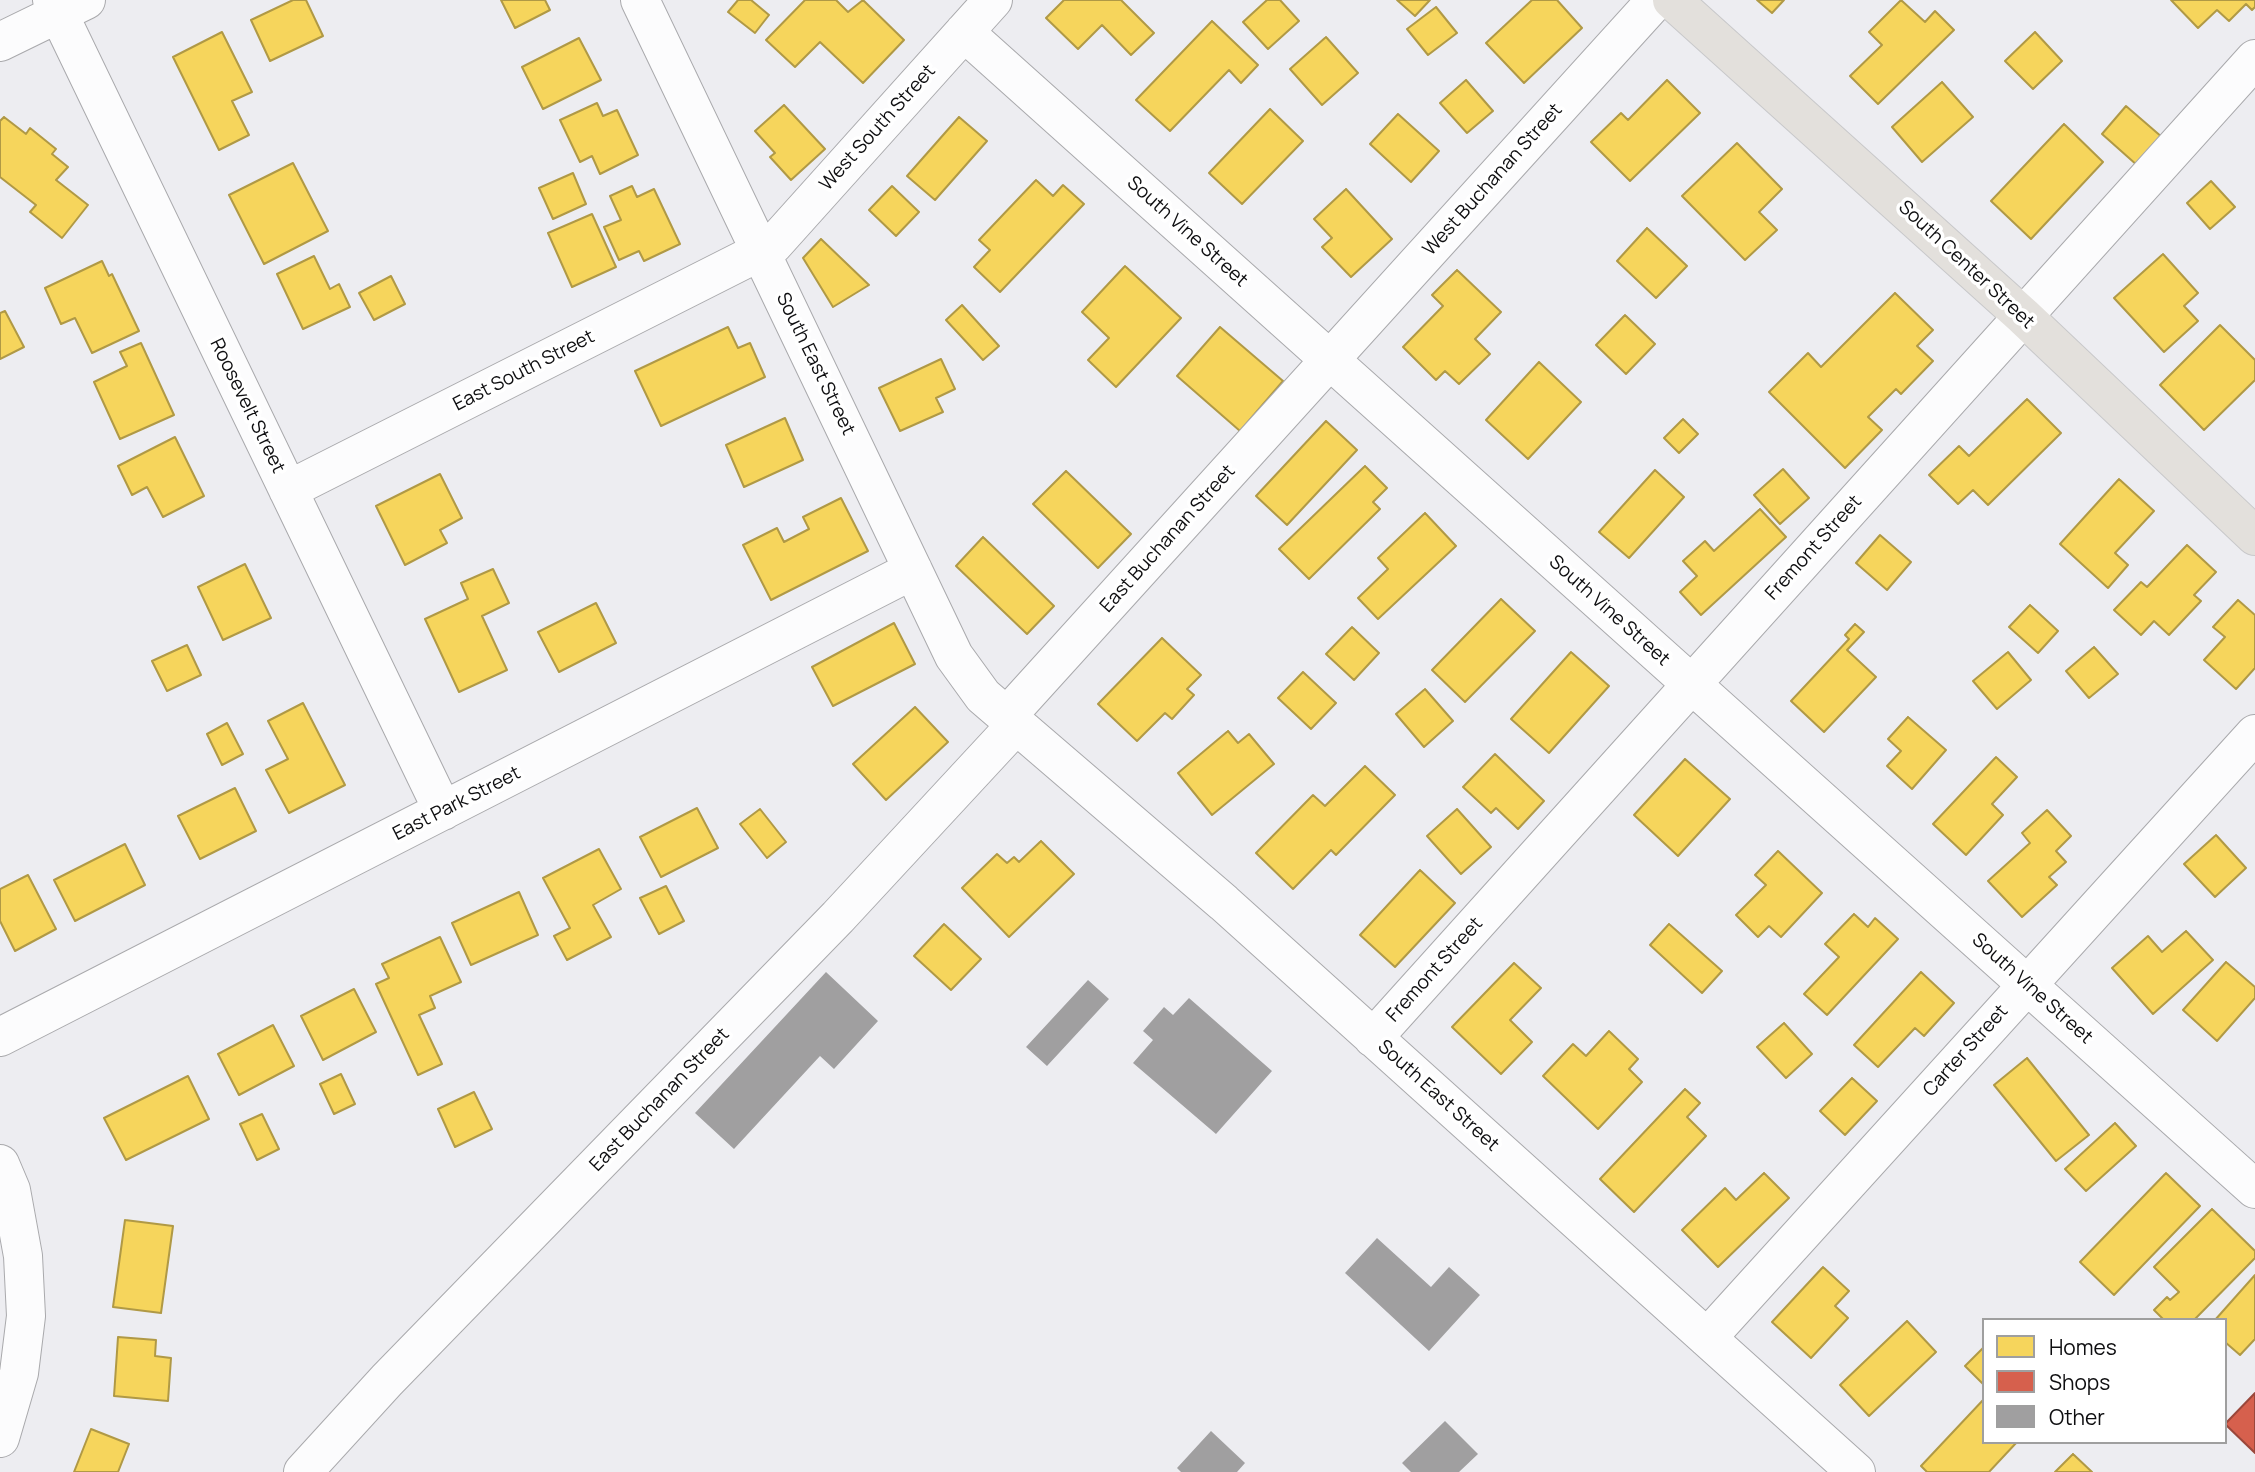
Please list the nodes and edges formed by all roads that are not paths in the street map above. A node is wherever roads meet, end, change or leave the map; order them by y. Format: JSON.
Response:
{"nodes":[{"id":1,"x":640,"y":0,"type":"edge"},
{"id":2,"x":993,"y":0,"type":"edge"},
{"id":3,"x":1656,"y":0,"type":"edge"},
{"id":4,"x":1672,"y":0,"type":"edge"},
{"id":5,"x":66,"y":4,"type":"edge"},
{"id":6,"x":964,"y":32,"type":"junction"},
{"id":7,"x":0,"y":42,"type":"edge"},
{"id":8,"x":2255,"y":59,"type":"edge"},
{"id":9,"x":761,"y":251,"type":"junction"},
{"id":10,"x":2023,"y":316,"type":"junction"},
{"id":11,"x":1331,"y":361,"type":"junction"},
{"id":12,"x":288,"y":490,"type":"junction"},
{"id":13,"x":2255,"y":536,"type":"edge"},
{"id":14,"x":913,"y":570,"type":"junction"},
{"id":15,"x":1692,"y":684,"type":"junction"},
{"id":16,"x":1010,"y":722,"type":"junction"},
{"id":17,"x":2255,"y":734,"type":"edge"},
{"id":18,"x":443,"y":811,"type":"junction"},
{"id":19,"x":2026,"y":984,"type":"junction"},
{"id":20,"x":0,"y":1037,"type":"edge"},
{"id":21,"x":1373,"y":1038,"type":"junction"},
{"id":22,"x":0,"y":1164,"type":"edge"},
{"id":23,"x":2255,"y":1189,"type":"edge"},
{"id":24,"x":1707,"y":1338,"type":"junction"},
{"id":25,"x":0,"y":1438,"type":"edge"},
{"id":26,"x":303,"y":1472,"type":"edge"},
{"id":27,"x":1856,"y":1472,"type":"edge"}],
"edges":[{"from":1,"to":9,"type":"street","name":"South East Street"},
{"from":2,"to":6,"type":"street","name":"West South Street"},
{"from":3,"to":11,"type":"street","name":"West Buchanan Street"},
{"from":4,"to":10,"type":"main road","name":"South Center Street"},
{"from":5,"to":7,"type":"street"},
{"from":5,"to":12,"type":"street","name":"Roosevelt Street"},
{"from":6,"to":9,"type":"street","name":"West South Street"},
{"from":6,"to":11,"type":"street","name":"South Vine Street"},
{"from":8,"to":10,"type":"street","name":"Fremont Street"},
{"from":9,"to":12,"type":"street","name":"East South Street"},
{"from":9,"to":14,"type":"street","name":"South East Street"},
{"from":10,"to":13,"type":"main road","name":"South Center Street"},
{"from":10,"to":15,"type":"street","name":"Fremont Street"},
{"from":11,"to":15,"type":"street","name":"South Vine Street"},
{"from":11,"to":16,"type":"street","name":"East Buchanan Street"},
{"from":12,"to":18,"type":"street","name":"Roosevelt Street"},
{"from":14,"to":16,"type":"street","name":"South East Street"},
{"from":14,"to":18,"type":"street","name":"East Park Street"},
{"from":15,"to":19,"type":"street","name":"South Vine Street"},
{"from":15,"to":21,"type":"street","name":"Fremont Street"},
{"from":16,"to":21,"type":"street","name":"South East Street"},
{"from":16,"to":26,"type":"street","name":"East Buchanan Street"},
{"from":17,"to":19,"type":"street","name":"Carter Street"},
{"from":18,"to":20,"type":"street","name":"East Park Street"},
{"from":19,"to":23,"type":"street","name":"South Vine Street"},
{"from":19,"to":24,"type":"street","name":"Carter Street"},
{"from":21,"to":24,"type":"street","name":"South East Street"},
{"from":22,"to":25,"type":"street"},
{"from":24,"to":27,"type":"street","name":"South East Street"}]}
